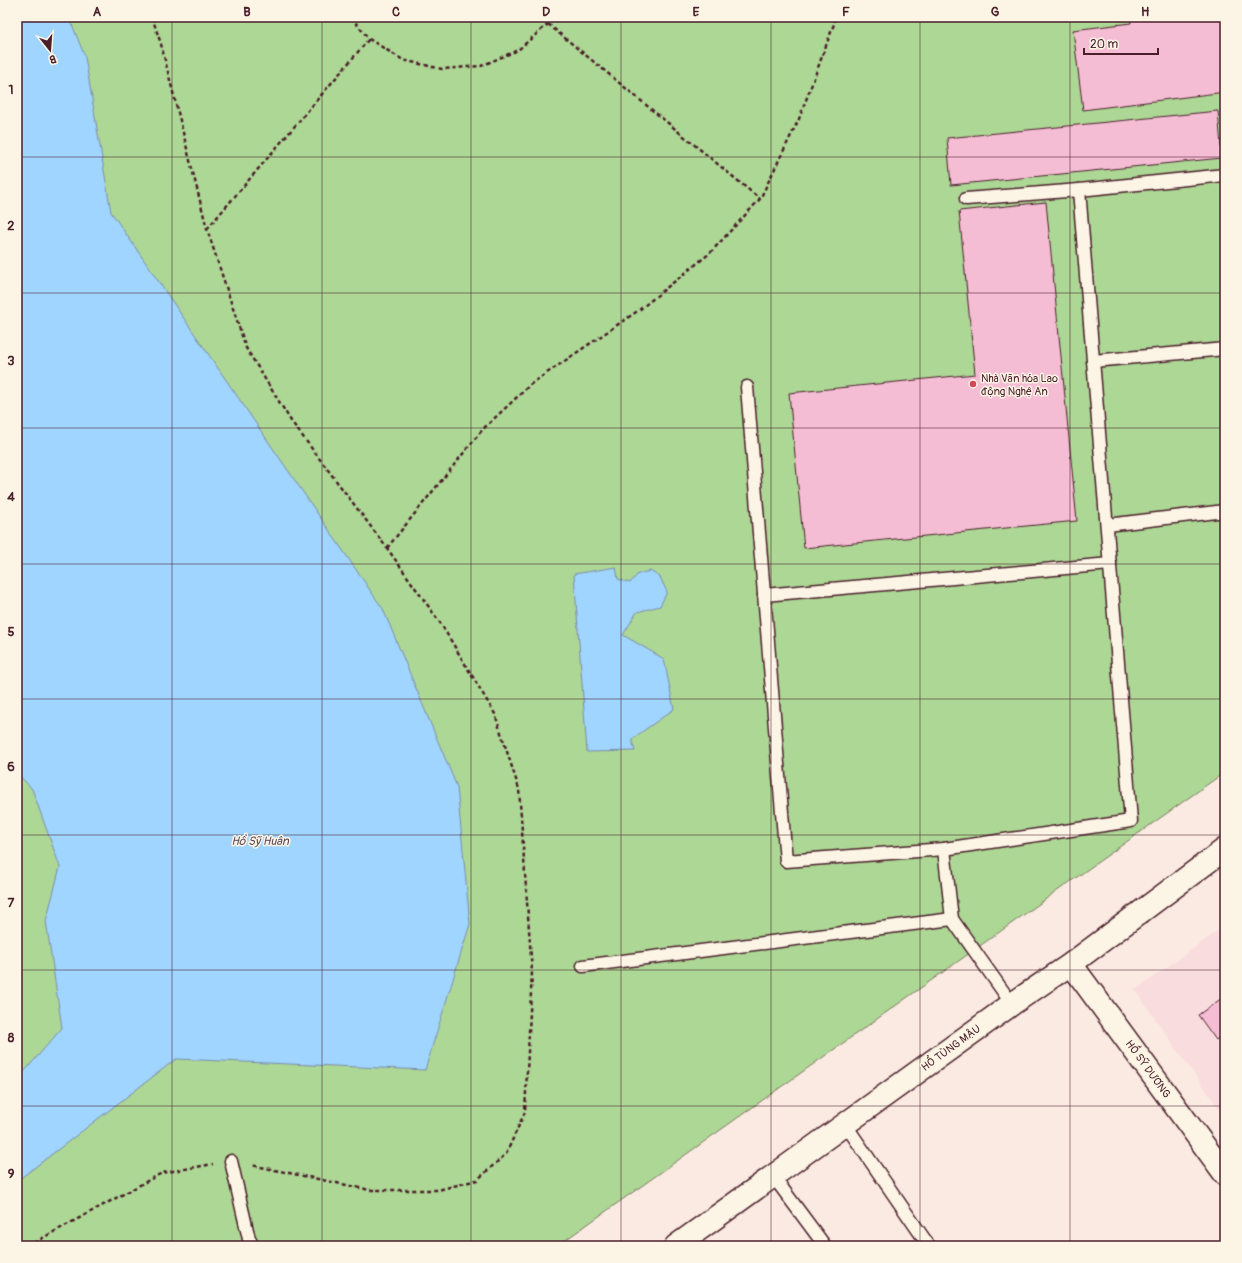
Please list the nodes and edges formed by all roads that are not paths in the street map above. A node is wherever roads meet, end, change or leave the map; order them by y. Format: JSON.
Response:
{"nodes":[{"id":1,"x":1225,"y":175,"type":"edge"},
{"id":2,"x":1079,"y":190,"type":"junction"},
{"id":3,"x":966,"y":199,"type":"dead end"},
{"id":4,"x":1225,"y":349,"type":"edge"},
{"id":5,"x":1093,"y":361,"type":"junction"},
{"id":6,"x":747,"y":387,"type":"dead end"},
{"id":7,"x":1225,"y":511,"type":"edge"},
{"id":8,"x":1107,"y":525,"type":"junction"},
{"id":9,"x":1110,"y":564,"type":"junction"},
{"id":10,"x":764,"y":595,"type":"junction"},
{"id":11,"x":944,"y":849,"type":"junction"},
{"id":12,"x":1225,"y":849,"type":"edge"},
{"id":13,"x":952,"y":919,"type":"junction"},
{"id":14,"x":1071,"y":964,"type":"junction"},
{"id":15,"x":583,"y":966,"type":"dead end"},
{"id":16,"x":1012,"y":1004,"type":"junction"},
{"id":17,"x":845,"y":1124,"type":"junction"},
{"id":18,"x":231,"y":1161,"type":"road end"},
{"id":19,"x":1225,"y":1174,"type":"edge"},
{"id":20,"x":774,"y":1176,"type":"junction"},
{"id":21,"x":253,"y":1246,"type":"edge"},
{"id":22,"x":676,"y":1246,"type":"edge"},
{"id":23,"x":825,"y":1246,"type":"edge"},
{"id":24,"x":929,"y":1246,"type":"edge"}],
"edges":[{"from":1,"to":2,"type":"lane"},
{"from":2,"to":3,"type":"lane"},
{"from":2,"to":5,"type":"lane"},
{"from":4,"to":5,"type":"lane"},
{"from":5,"to":8,"type":"lane"},
{"from":6,"to":10,"type":"lane"},
{"from":7,"to":8,"type":"lane"},
{"from":8,"to":9,"type":"lane"},
{"from":9,"to":10,"type":"lane"},
{"from":9,"to":11,"type":"lane"},
{"from":10,"to":11,"type":"lane"},
{"from":11,"to":13,"type":"lane"},
{"from":12,"to":14,"type":"main road","name":"HỒ TÙNG MẬU"},
{"from":13,"to":15,"type":"lane"},
{"from":13,"to":16,"type":"lane"},
{"from":14,"to":16,"type":"main road","name":"HỒ TÙNG MẬU"},
{"from":14,"to":19,"type":"main road","name":"HỒ SỸ DƯƠNG"},
{"from":16,"to":17,"type":"main road","name":"HỒ TÙNG MẬU"},
{"from":17,"to":20,"type":"main road","name":"HỒ TÙNG MẬU"},
{"from":17,"to":24,"type":"lane"},
{"from":18,"to":21,"type":"lane"},
{"from":20,"to":22,"type":"main road","name":"HỒ TÙNG MẬU"},
{"from":20,"to":23,"type":"lane"}]}
